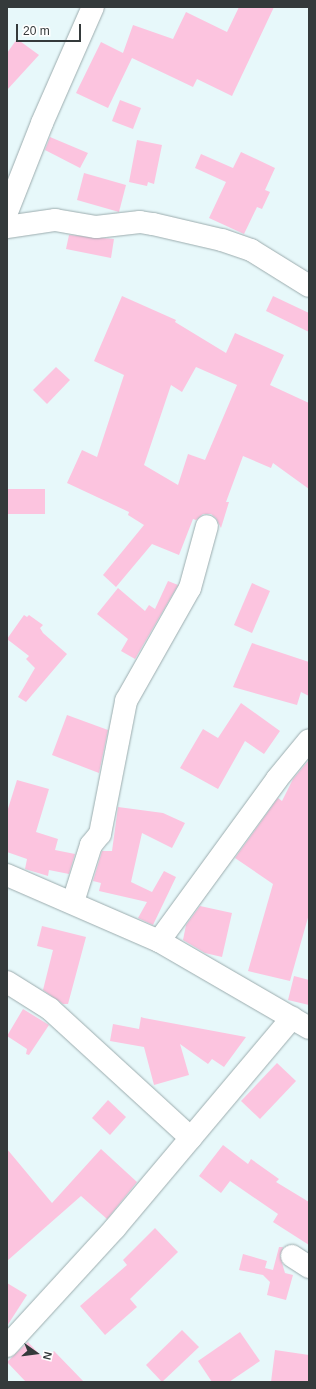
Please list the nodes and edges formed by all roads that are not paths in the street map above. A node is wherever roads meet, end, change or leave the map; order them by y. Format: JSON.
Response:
{"nodes":[{"id":1,"x":93,"y":7,"type":"edge"},
{"id":2,"x":7,"y":212,"type":"edge"},
{"id":3,"x":7,"y":227,"type":"edge"},
{"id":4,"x":309,"y":286,"type":"edge"},
{"id":5,"x":207,"y":526,"type":"dead end"},
{"id":6,"x":309,"y":740,"type":"edge"},
{"id":7,"x":7,"y":875,"type":"edge"},
{"id":8,"x":73,"y":902,"type":"junction"},
{"id":9,"x":159,"y":941,"type":"junction"},
{"id":10,"x":7,"y":982,"type":"edge"},
{"id":11,"x":301,"y":1023,"type":"edge"},
{"id":12,"x":191,"y":1138,"type":"junction"},
{"id":13,"x":7,"y":1346,"type":"edge"}],
"edges":[{"from":1,"to":2,"type":"street"},
{"from":3,"to":4,"type":"street"},
{"from":5,"to":8,"type":"street"},
{"from":6,"to":9,"type":"street"},
{"from":7,"to":8,"type":"street"},
{"from":8,"to":9,"type":"street"},
{"from":9,"to":11,"type":"street"},
{"from":10,"to":12,"type":"street"},
{"from":11,"to":12,"type":"street"},
{"from":12,"to":13,"type":"street"}]}
